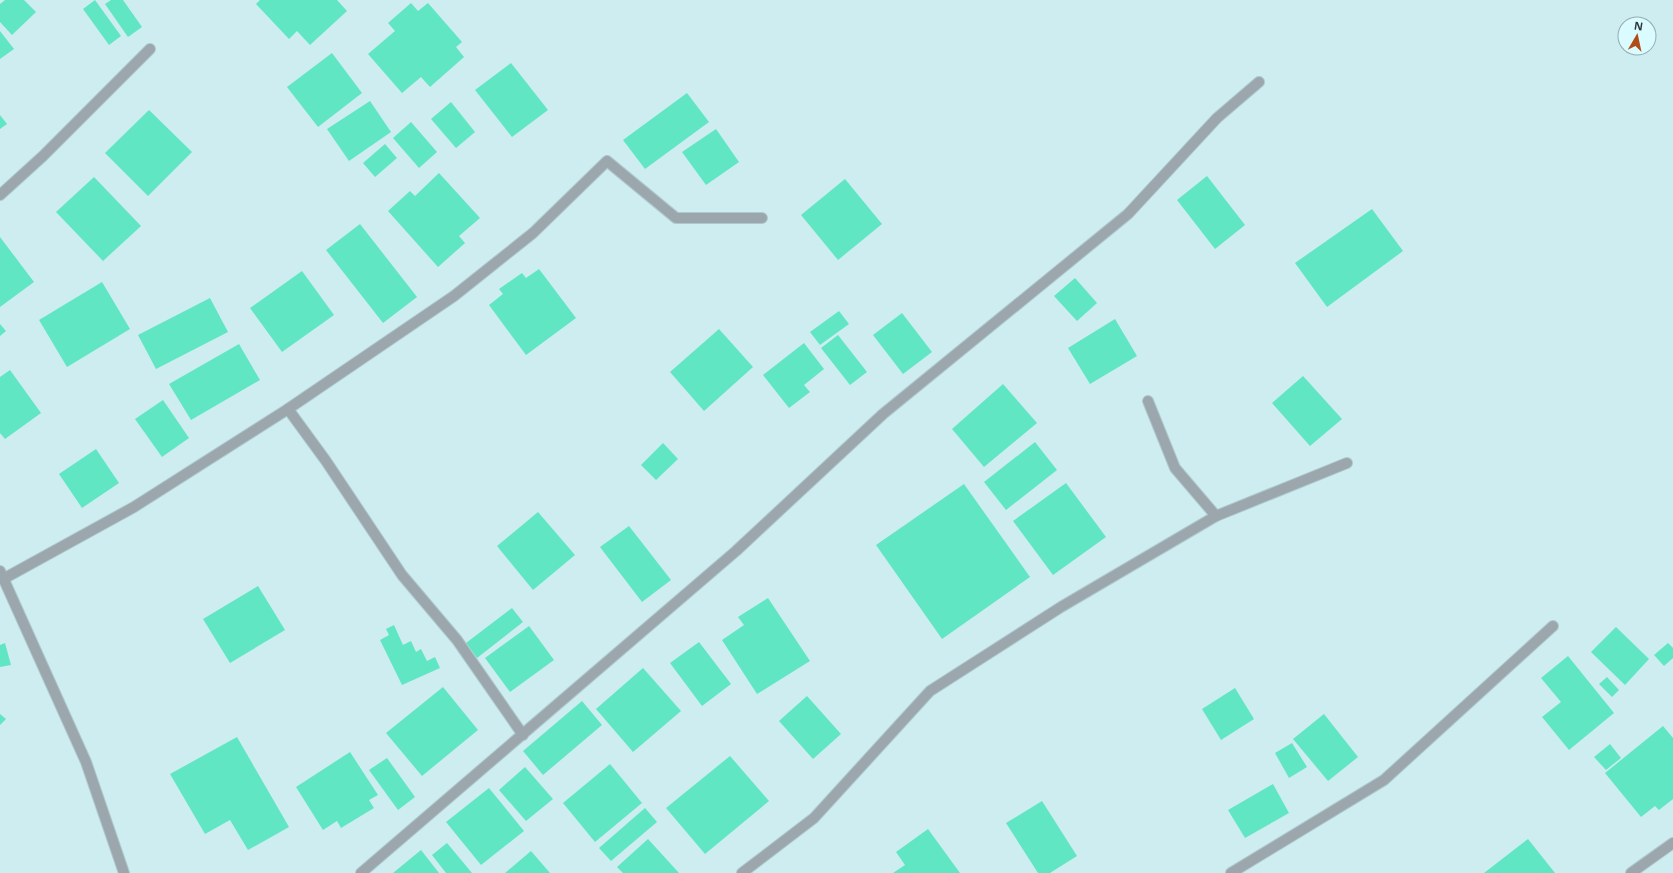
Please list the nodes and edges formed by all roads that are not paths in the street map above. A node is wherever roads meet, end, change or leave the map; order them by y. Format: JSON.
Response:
{"nodes":[{"id":1,"x":150,"y":49,"type":"dead end"},
{"id":2,"x":1259,"y":82,"type":"dead end"},
{"id":3,"x":0,"y":195,"type":"edge"},
{"id":4,"x":762,"y":218,"type":"dead end"},
{"id":5,"x":1148,"y":401,"type":"dead end"},
{"id":6,"x":288,"y":409,"type":"junction"},
{"id":7,"x":1347,"y":463,"type":"dead end"},
{"id":8,"x":1216,"y":516,"type":"junction"},
{"id":9,"x":2,"y":574,"type":"edge"},
{"id":10,"x":1553,"y":626,"type":"dead end"},
{"id":11,"x":523,"y":735,"type":"junction"},
{"id":12,"x":1673,"y":843,"type":"edge"},
{"id":13,"x":124,"y":873,"type":"edge"},
{"id":14,"x":361,"y":873,"type":"edge"},
{"id":15,"x":742,"y":873,"type":"edge"},
{"id":16,"x":1231,"y":873,"type":"edge"},
{"id":17,"x":1631,"y":873,"type":"edge"}],
"edges":[{"from":1,"to":3,"type":"street"},
{"from":2,"to":11,"type":"street"},
{"from":4,"to":6,"type":"street"},
{"from":5,"to":8,"type":"street"},
{"from":6,"to":9,"type":"street"},
{"from":6,"to":11,"type":"street"},
{"from":7,"to":8,"type":"street"},
{"from":8,"to":15,"type":"street"},
{"from":9,"to":13,"type":"street"},
{"from":10,"to":16,"type":"street"},
{"from":11,"to":14,"type":"street"},
{"from":12,"to":17,"type":"street"}]}
